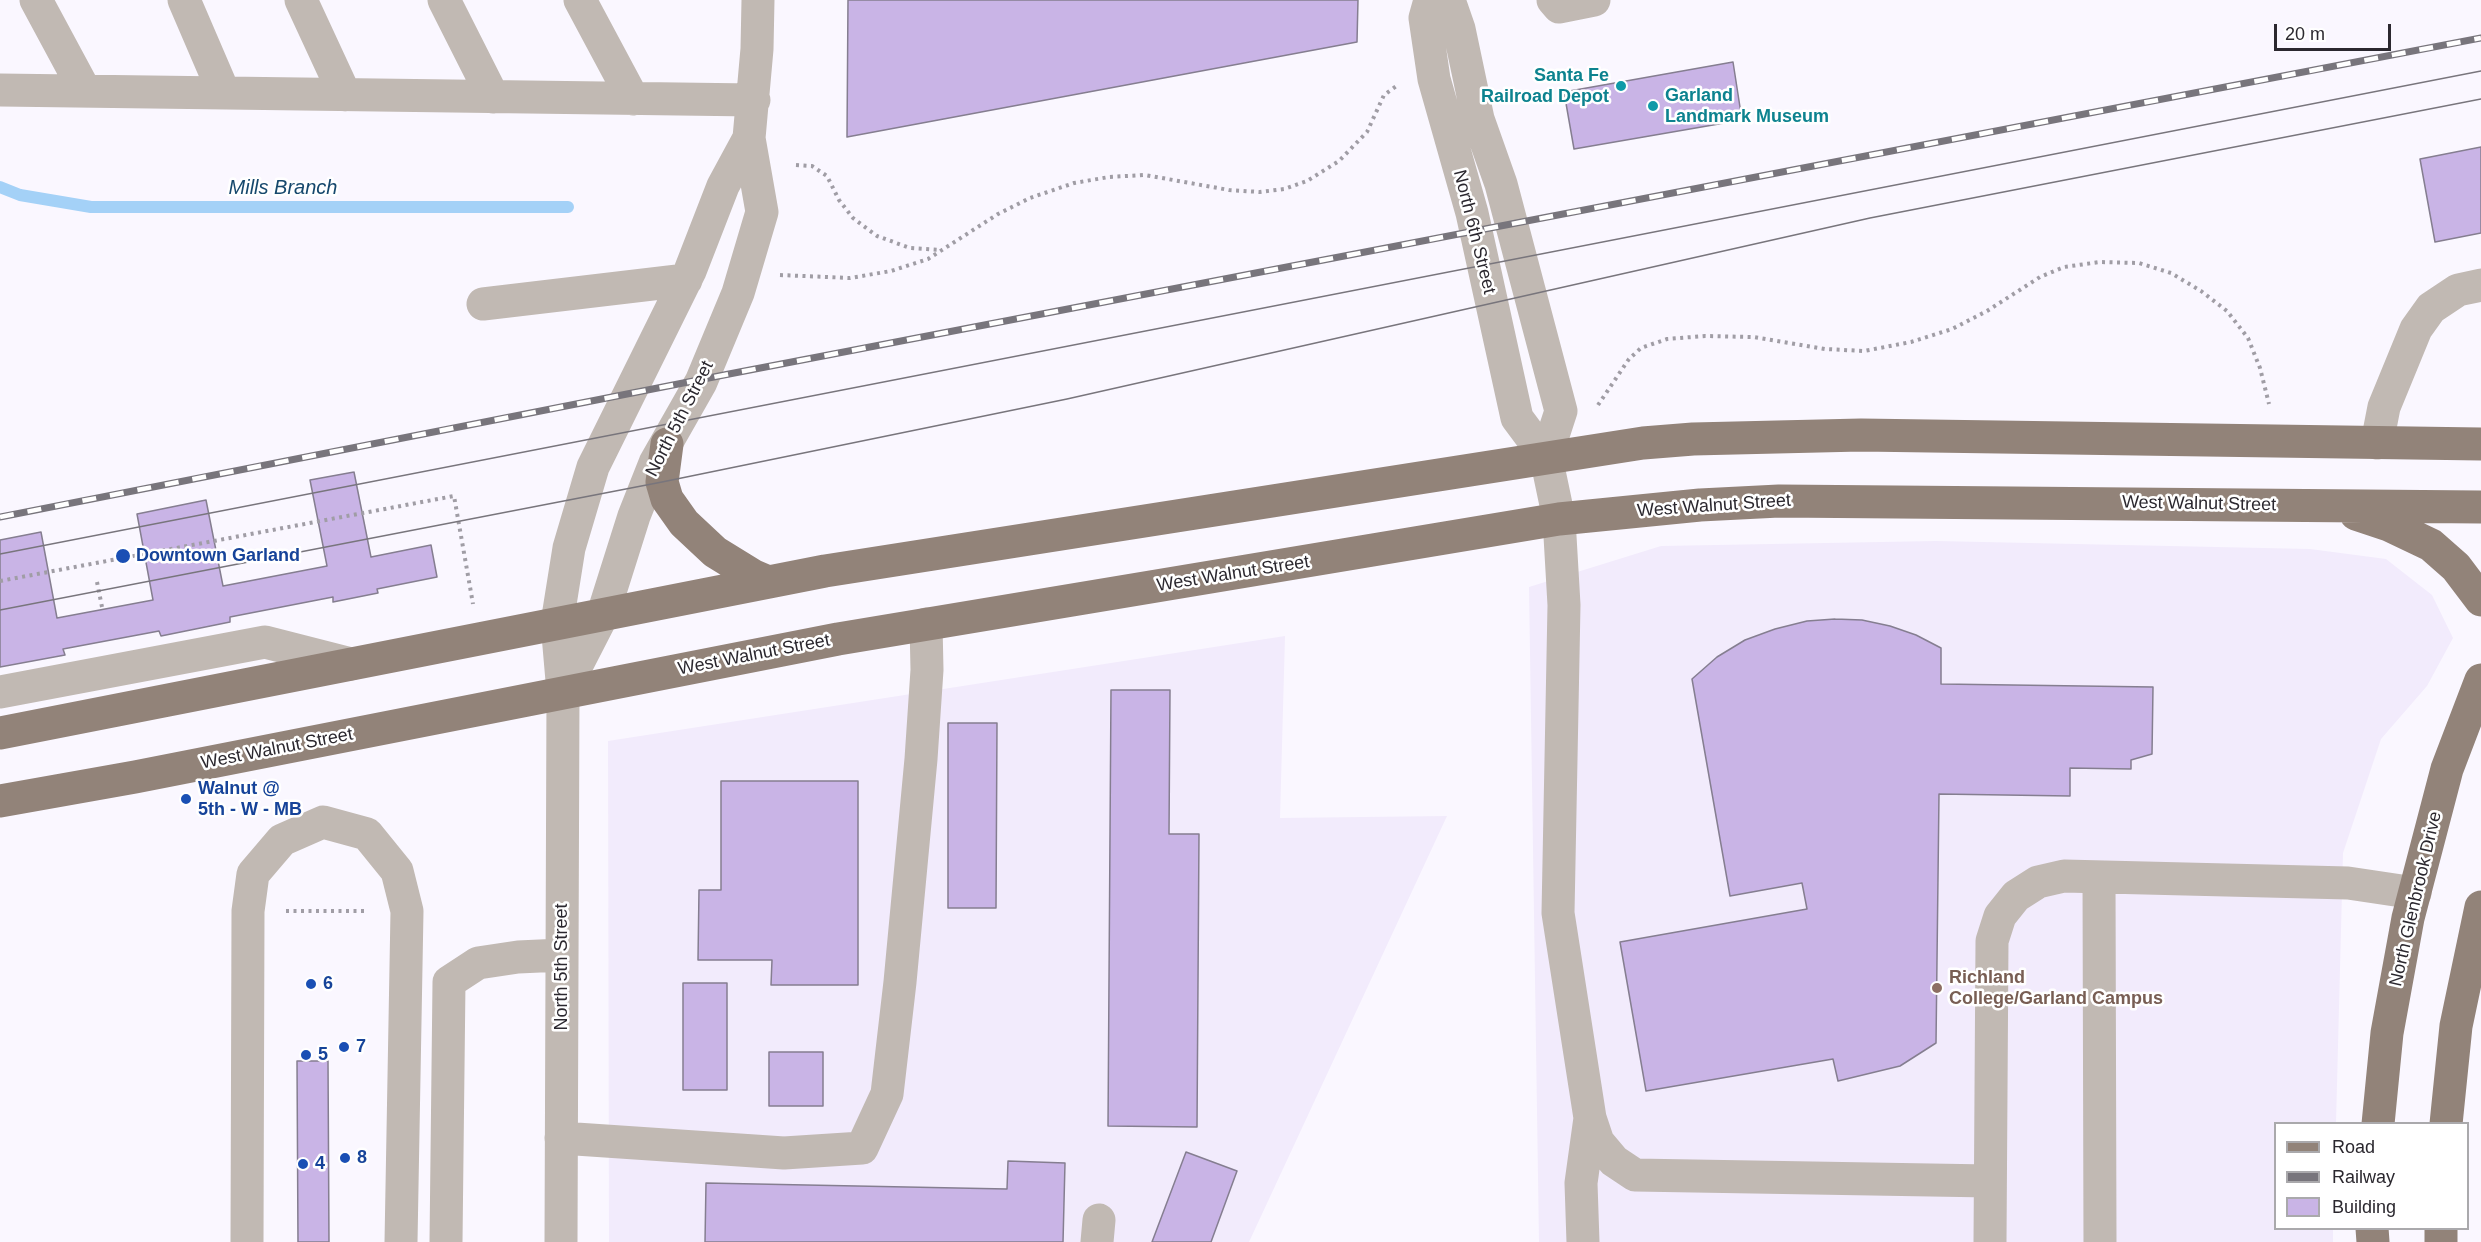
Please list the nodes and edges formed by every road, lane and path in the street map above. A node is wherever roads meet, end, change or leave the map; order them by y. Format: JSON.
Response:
{"nodes":[{"id":1,"x":36,"y":0,"type":"edge"},
{"id":2,"x":184,"y":0,"type":"edge"},
{"id":3,"x":301,"y":0,"type":"edge"},
{"id":4,"x":444,"y":0,"type":"edge"},
{"id":5,"x":580,"y":0,"type":"edge"},
{"id":6,"x":758,"y":0,"type":"edge"},
{"id":7,"x":1430,"y":0,"type":"edge"},
{"id":8,"x":1449,"y":0,"type":"edge"},
{"id":9,"x":1553,"y":0,"type":"edge"},
{"id":10,"x":1594,"y":0,"type":"edge"},
{"id":11,"x":1399,"y":84,"type":"dead end"},
{"id":12,"x":0,"y":90,"type":"edge"},
{"id":13,"x":85,"y":91,"type":"junction"},
{"id":14,"x":224,"y":93,"type":"junction"},
{"id":15,"x":345,"y":95,"type":"junction"},
{"id":16,"x":493,"y":97,"type":"junction"},
{"id":17,"x":633,"y":99,"type":"junction"},
{"id":18,"x":754,"y":100,"type":"junction"},
{"id":19,"x":749,"y":138,"type":"junction"},
{"id":20,"x":796,"y":165,"type":"dead end"},
{"id":21,"x":942,"y":250,"type":"junction"},
{"id":22,"x":771,"y":274,"type":"dead end"},
{"id":23,"x":686,"y":280,"type":"junction"},
{"id":24,"x":2481,"y":285,"type":"edge"},
{"id":25,"x":483,"y":304,"type":"dead end"},
{"id":26,"x":2269,"y":404,"type":"dead end"},
{"id":27,"x":1598,"y":405,"type":"dead end"},
{"id":28,"x":2377,"y":443,"type":"junction"},
{"id":29,"x":667,"y":444,"type":"junction"},
{"id":30,"x":2481,"y":444,"type":"edge"},
{"id":31,"x":1545,"y":457,"type":"junction"},
{"id":32,"x":2331,"y":505,"type":"junction"},
{"id":33,"x":2481,"y":507,"type":"edge"},
{"id":34,"x":1559,"y":519,"type":"junction"},
{"id":35,"x":0,"y":581,"type":"edge"},
{"id":36,"x":97,"y":582,"type":"dead end"},
{"id":37,"x":768,"y":582,"type":"junction"},
{"id":38,"x":2481,"y":600,"type":"edge"},
{"id":39,"x":474,"y":604,"type":"dead end"},
{"id":40,"x":102,"y":608,"type":"dead end"},
{"id":41,"x":603,"y":614,"type":"junction"},
{"id":42,"x":557,"y":623,"type":"junction"},
{"id":43,"x":926,"y":624,"type":"junction"},
{"id":44,"x":351,"y":664,"type":"junction"},
{"id":45,"x":2481,"y":680,"type":"edge"},
{"id":46,"x":0,"y":692,"type":"edge"},
{"id":47,"x":563,"y":692,"type":"junction"},
{"id":48,"x":0,"y":733,"type":"edge"},
{"id":49,"x":0,"y":801,"type":"edge"},
{"id":50,"x":2099,"y":877,"type":"junction"},
{"id":51,"x":2415,"y":892,"type":"junction"},
{"id":52,"x":2481,"y":908,"type":"edge"},
{"id":53,"x":278,"y":911,"type":"dead end"},
{"id":54,"x":372,"y":911,"type":"dead end"},
{"id":55,"x":562,"y":955,"type":"junction"},
{"id":56,"x":1590,"y":1118,"type":"junction"},
{"id":57,"x":2378,"y":1122,"type":"edge"},
{"id":58,"x":2446,"y":1122,"type":"edge"},
{"id":59,"x":561,"y":1138,"type":"junction"},
{"id":60,"x":1990,"y":1181,"type":"junction"},
{"id":61,"x":247,"y":1242,"type":"edge"},
{"id":62,"x":401,"y":1242,"type":"edge"},
{"id":63,"x":446,"y":1242,"type":"edge"},
{"id":64,"x":561,"y":1242,"type":"edge"},
{"id":65,"x":1582,"y":1242,"type":"edge"},
{"id":66,"x":1990,"y":1242,"type":"edge"},
{"id":67,"x":2100,"y":1242,"type":"edge"}],
"edges":[{"from":1,"to":13,"type":"street"},
{"from":2,"to":14,"type":"street"},
{"from":3,"to":15,"type":"street"},
{"from":4,"to":16,"type":"street"},
{"from":5,"to":17,"type":"street"},
{"from":6,"to":18,"type":"street","name":"North 5th Street"},
{"from":7,"to":31,"type":"street","name":"North 6th Street"},
{"from":8,"to":31,"type":"street","name":"North 6th Street"},
{"from":9,"to":10,"type":"street"},
{"from":11,"to":21,"type":"path"},
{"from":12,"to":13,"type":"street"},
{"from":13,"to":14,"type":"street"},
{"from":14,"to":15,"type":"street"},
{"from":15,"to":16,"type":"street"},
{"from":16,"to":17,"type":"street"},
{"from":17,"to":18,"type":"street"},
{"from":18,"to":19,"type":"street","name":"North 5th Street"},
{"from":19,"to":23,"type":"street","name":"North 5th Street"},
{"from":19,"to":29,"type":"street","name":"North 5th Street"},
{"from":20,"to":21,"type":"path"},
{"from":21,"to":22,"type":"path"},
{"from":23,"to":25,"type":"street"},
{"from":23,"to":42,"type":"street","name":"North 5th Street"},
{"from":24,"to":28,"type":"street"},
{"from":26,"to":27,"type":"path"},
{"from":28,"to":30,"type":"main road"},
{"from":28,"to":31,"type":"main road"},
{"from":29,"to":37,"type":"main road"},
{"from":29,"to":41,"type":"street","name":"North 5th Street"},
{"from":31,"to":34,"type":"street","name":"North 6th Street"},
{"from":31,"to":37,"type":"main road"},
{"from":32,"to":33,"type":"main road","name":"West Walnut Street"},
{"from":32,"to":34,"type":"main road","name":"West Walnut Street"},
{"from":32,"to":38,"type":"main road"},
{"from":34,"to":43,"type":"main road","name":"West Walnut Street"},
{"from":34,"to":56,"type":"street","name":"North 6th Street"},
{"from":35,"to":39,"type":"path"},
{"from":36,"to":40,"type":"path"},
{"from":37,"to":41,"type":"main road"},
{"from":41,"to":42,"type":"main road"},
{"from":41,"to":47,"type":"street","name":"North 5th Street"},
{"from":42,"to":44,"type":"main road"},
{"from":42,"to":47,"type":"street","name":"North 5th Street"},
{"from":43,"to":47,"type":"main road","name":"West Walnut Street"},
{"from":43,"to":59,"type":"street"},
{"from":44,"to":46,"type":"street"},
{"from":44,"to":48,"type":"main road"},
{"from":45,"to":51,"type":"main road","name":"North Glenbrook Drive"},
{"from":47,"to":49,"type":"main road","name":"West Walnut Street"},
{"from":47,"to":55,"type":"street","name":"North 5th Street"},
{"from":50,"to":51,"type":"street"},
{"from":50,"to":60,"type":"street"},
{"from":50,"to":67,"type":"street"},
{"from":51,"to":57,"type":"main road","name":"North Glenbrook Drive"},
{"from":52,"to":58,"type":"main road"},
{"from":53,"to":54,"type":"path"},
{"from":55,"to":59,"type":"street","name":"North 5th Street"},
{"from":55,"to":63,"type":"street"},
{"from":56,"to":60,"type":"street"},
{"from":56,"to":65,"type":"street"},
{"from":59,"to":64,"type":"street","name":"North 5th Street"},
{"from":60,"to":66,"type":"street"},
{"from":61,"to":62,"type":"street"}]}
